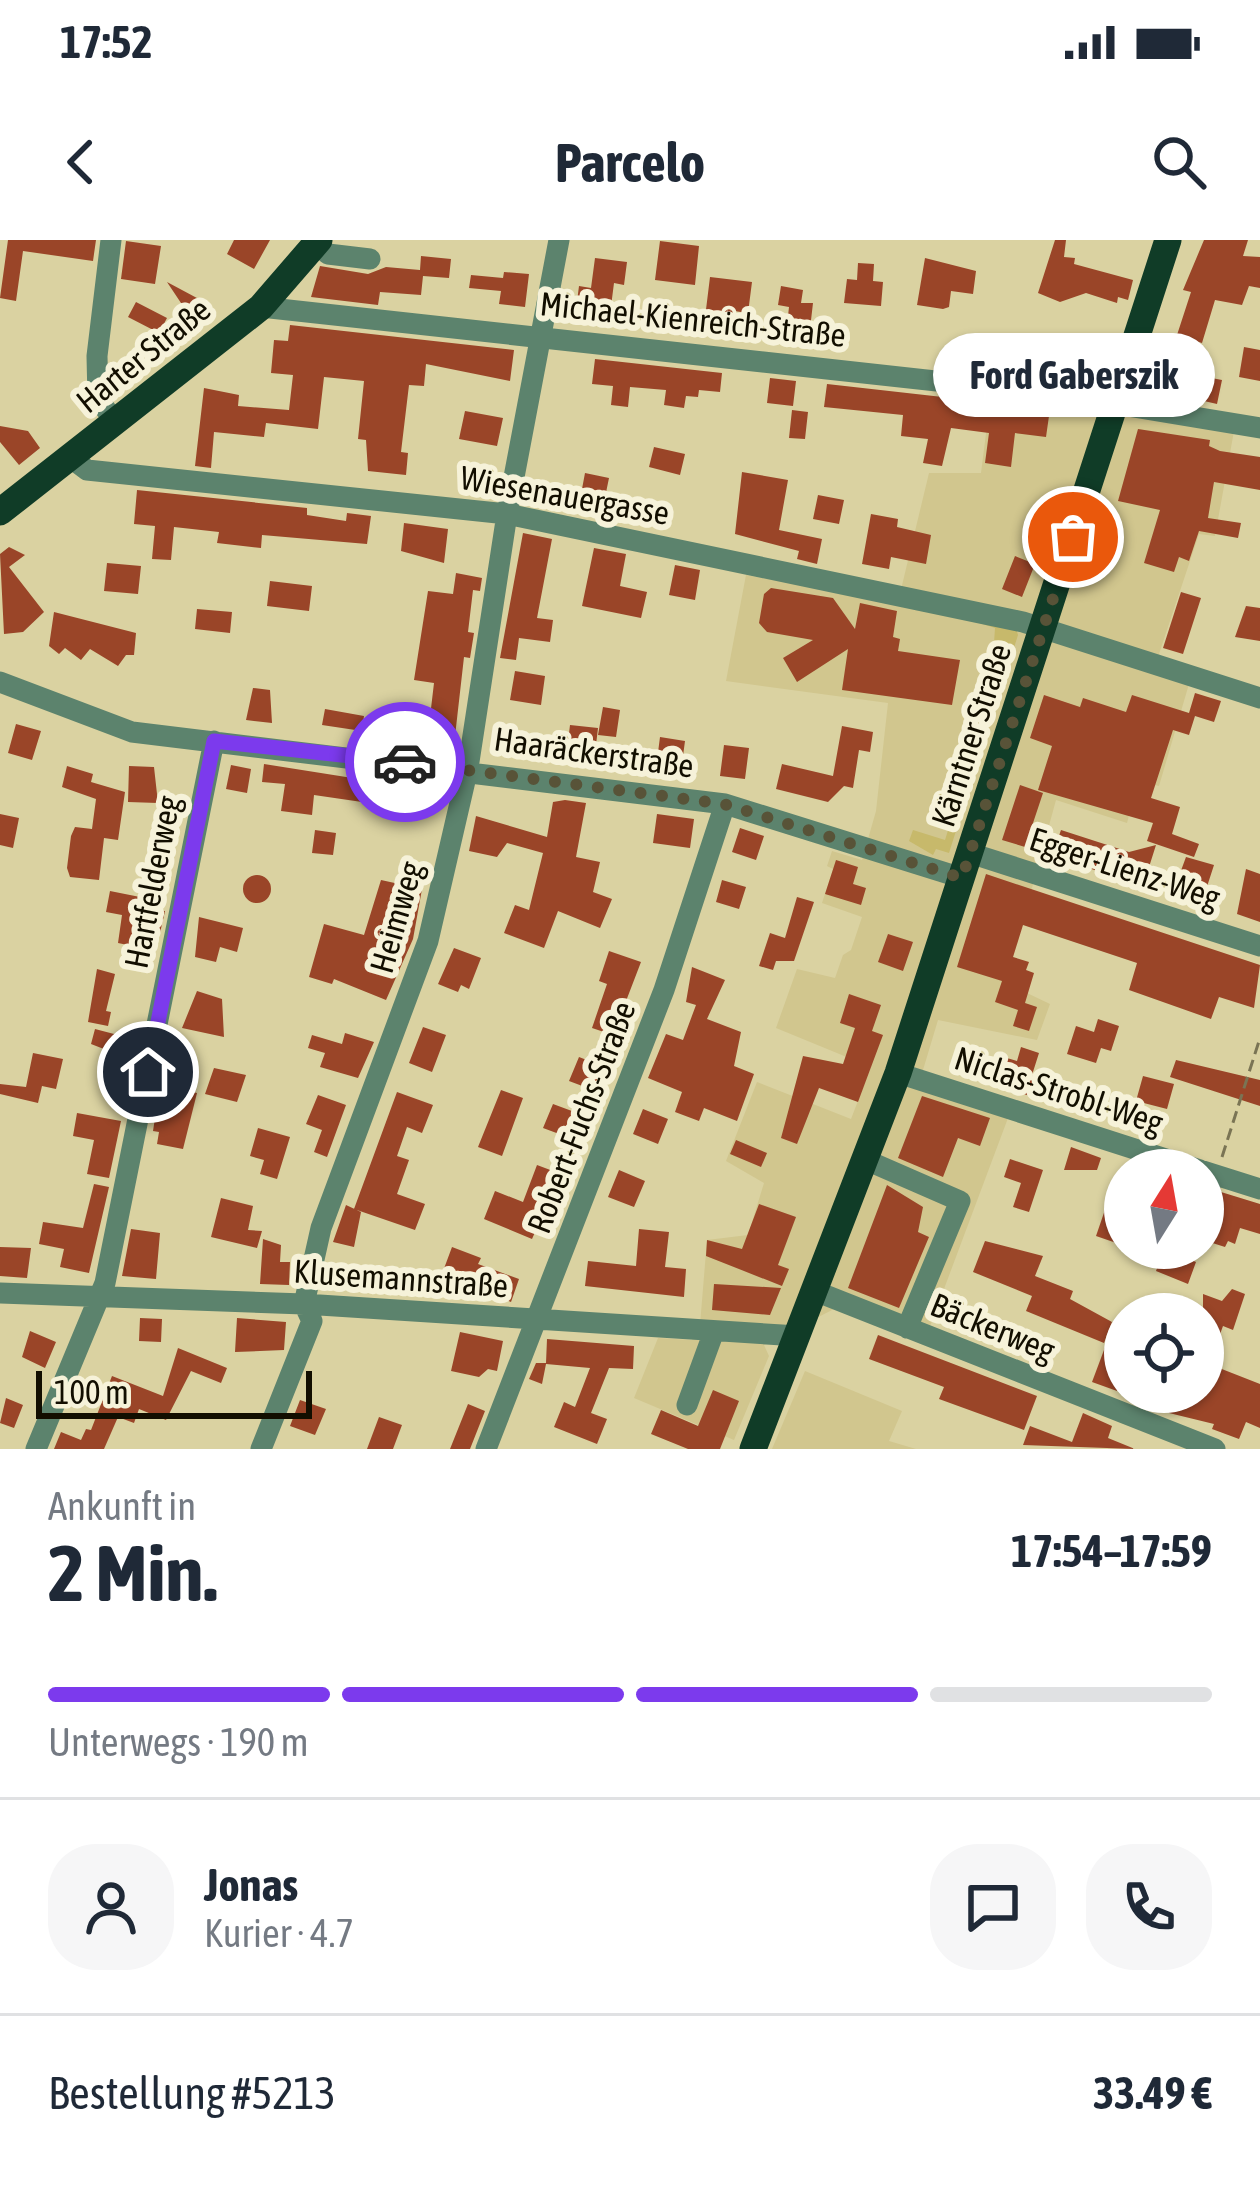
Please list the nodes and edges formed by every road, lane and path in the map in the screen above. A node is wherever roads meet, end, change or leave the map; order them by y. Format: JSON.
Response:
{"nodes":[{"id":1,"x":111,"y":240,"type":"edge"},
{"id":2,"x":559,"y":240,"type":"edge"},
{"id":3,"x":1168,"y":240,"type":"edge"},
{"id":4,"x":318,"y":242,"type":"edge"},
{"id":5,"x":370,"y":259,"type":"dead end"},
{"id":6,"x":261,"y":307,"type":"junction"},
{"id":7,"x":540,"y":334,"type":"junction"},
{"id":8,"x":1116,"y":402,"type":"junction"},
{"id":9,"x":116,"y":423,"type":"junction"},
{"id":10,"x":1260,"y":428,"type":"edge"},
{"id":11,"x":70,"y":458,"type":"junction"},
{"id":12,"x":0,"y":512,"type":"edge"},
{"id":13,"x":507,"y":514,"type":"junction"},
{"id":14,"x":1045,"y":627,"type":"junction"},
{"id":15,"x":0,"y":682,"type":"edge"},
{"id":16,"x":1260,"y":694,"type":"edge"},
{"id":17,"x":214,"y":741,"type":"junction"},
{"id":18,"x":468,"y":769,"type":"junction"},
{"id":19,"x":724,"y":804,"type":"junction"},
{"id":20,"x":966,"y":866,"type":"junction"},
{"id":21,"x":1260,"y":946,"type":"edge"},
{"id":22,"x":1260,"y":1038,"type":"edge"},
{"id":23,"x":898,"y":1073,"type":"junction"},
{"id":24,"x":1134,"y":1149,"type":"edge"},
{"id":25,"x":1215,"y":1149,"type":"edge"},
{"id":26,"x":866,"y":1160,"type":"junction"},
{"id":27,"x":1224,"y":1178,"type":"edge"},
{"id":28,"x":1260,"y":1189,"type":"edge"},
{"id":29,"x":815,"y":1291,"type":"junction"},
{"id":30,"x":0,"y":1293,"type":"edge"},
{"id":31,"x":96,"y":1296,"type":"junction"},
{"id":32,"x":304,"y":1304,"type":"junction"},
{"id":33,"x":538,"y":1320,"type":"junction"},
{"id":34,"x":907,"y":1328,"type":"junction"},
{"id":35,"x":712,"y":1334,"type":"junction"},
{"id":36,"x":798,"y":1336,"type":"junction"},
{"id":37,"x":687,"y":1405,"type":"dead end"},
{"id":38,"x":36,"y":1449,"type":"edge"},
{"id":39,"x":261,"y":1449,"type":"edge"},
{"id":40,"x":486,"y":1449,"type":"edge"},
{"id":41,"x":752,"y":1449,"type":"edge"},
{"id":42,"x":1215,"y":1449,"type":"edge"}],
"edges":[{"from":1,"to":9,"type":"street"},
{"from":2,"to":7,"type":"street","name":"Heimweg"},
{"from":3,"to":8,"type":"main road","name":"Kärntner Straße"},
{"from":4,"to":5,"type":"street"},
{"from":4,"to":6,"type":"main road","name":"Harter Straße"},
{"from":6,"to":7,"type":"street","name":"Michael-Kienreich-Straße"},
{"from":6,"to":9,"type":"main road","name":"Harter Straße"},
{"from":7,"to":8,"type":"street","name":"Michael-Kienreich-Straße"},
{"from":7,"to":13,"type":"street","name":"Heimweg"},
{"from":8,"to":10,"type":"street","name":"Michael-Kienreich-Straße"},
{"from":8,"to":14,"type":"main road","name":"Kärntner Straße"},
{"from":9,"to":11,"type":"main road","name":"Harter Straße"},
{"from":11,"to":12,"type":"main road","name":"Harter Straße"},
{"from":11,"to":13,"type":"street","name":"Wiesenauergasse"},
{"from":13,"to":14,"type":"street","name":"Wiesenauergasse"},
{"from":13,"to":18,"type":"street","name":"Heimweg"},
{"from":14,"to":16,"type":"street","name":"Wiesenauergasse"},
{"from":14,"to":20,"type":"main road","name":"Kärntner Straße"},
{"from":15,"to":17,"type":"street","name":"Haaräckerstraße"},
{"from":17,"to":18,"type":"street","name":"Haaräckerstraße"},
{"from":17,"to":31,"type":"street","name":"Hartfelderweg"},
{"from":18,"to":19,"type":"street","name":"Haaräckerstraße"},
{"from":18,"to":32,"type":"street","name":"Heimweg"},
{"from":19,"to":20,"type":"street","name":"Haaräckerstraße"},
{"from":19,"to":33,"type":"street","name":"Robert-Fuchs-Straße"},
{"from":20,"to":21,"type":"street","name":"Egger-Lienz-Weg"},
{"from":20,"to":23,"type":"main road","name":"Kärntner Straße"},
{"from":22,"to":25,"type":"path"},
{"from":23,"to":24,"type":"street","name":"Niclas-Strobl-Weg"},
{"from":23,"to":26,"type":"main road","name":"Kärntner Straße"},
{"from":26,"to":29,"type":"main road","name":"Kärntner Straße"},
{"from":26,"to":34,"type":"street"},
{"from":27,"to":28,"type":"street","name":"Niclas-Strobl-Weg"},
{"from":29,"to":34,"type":"street","name":"Bäckerweg"},
{"from":29,"to":36,"type":"main road","name":"Kärntner Straße"},
{"from":30,"to":31,"type":"street","name":"Klusemannstraße"},
{"from":31,"to":32,"type":"street","name":"Klusemannstraße"},
{"from":31,"to":38,"type":"street","name":"Hartfelderweg"},
{"from":32,"to":33,"type":"street","name":"Klusemannstraße"},
{"from":32,"to":39,"type":"street","name":"Heimweg"},
{"from":33,"to":35,"type":"street","name":"Klusemannstraße"},
{"from":33,"to":40,"type":"street","name":"Robert-Fuchs-Straße"},
{"from":34,"to":42,"type":"street","name":"Bäckerweg"},
{"from":35,"to":36,"type":"street","name":"Klusemannstraße"},
{"from":35,"to":37,"type":"street"},
{"from":36,"to":41,"type":"main road","name":"Kärntner Straße"}]}
